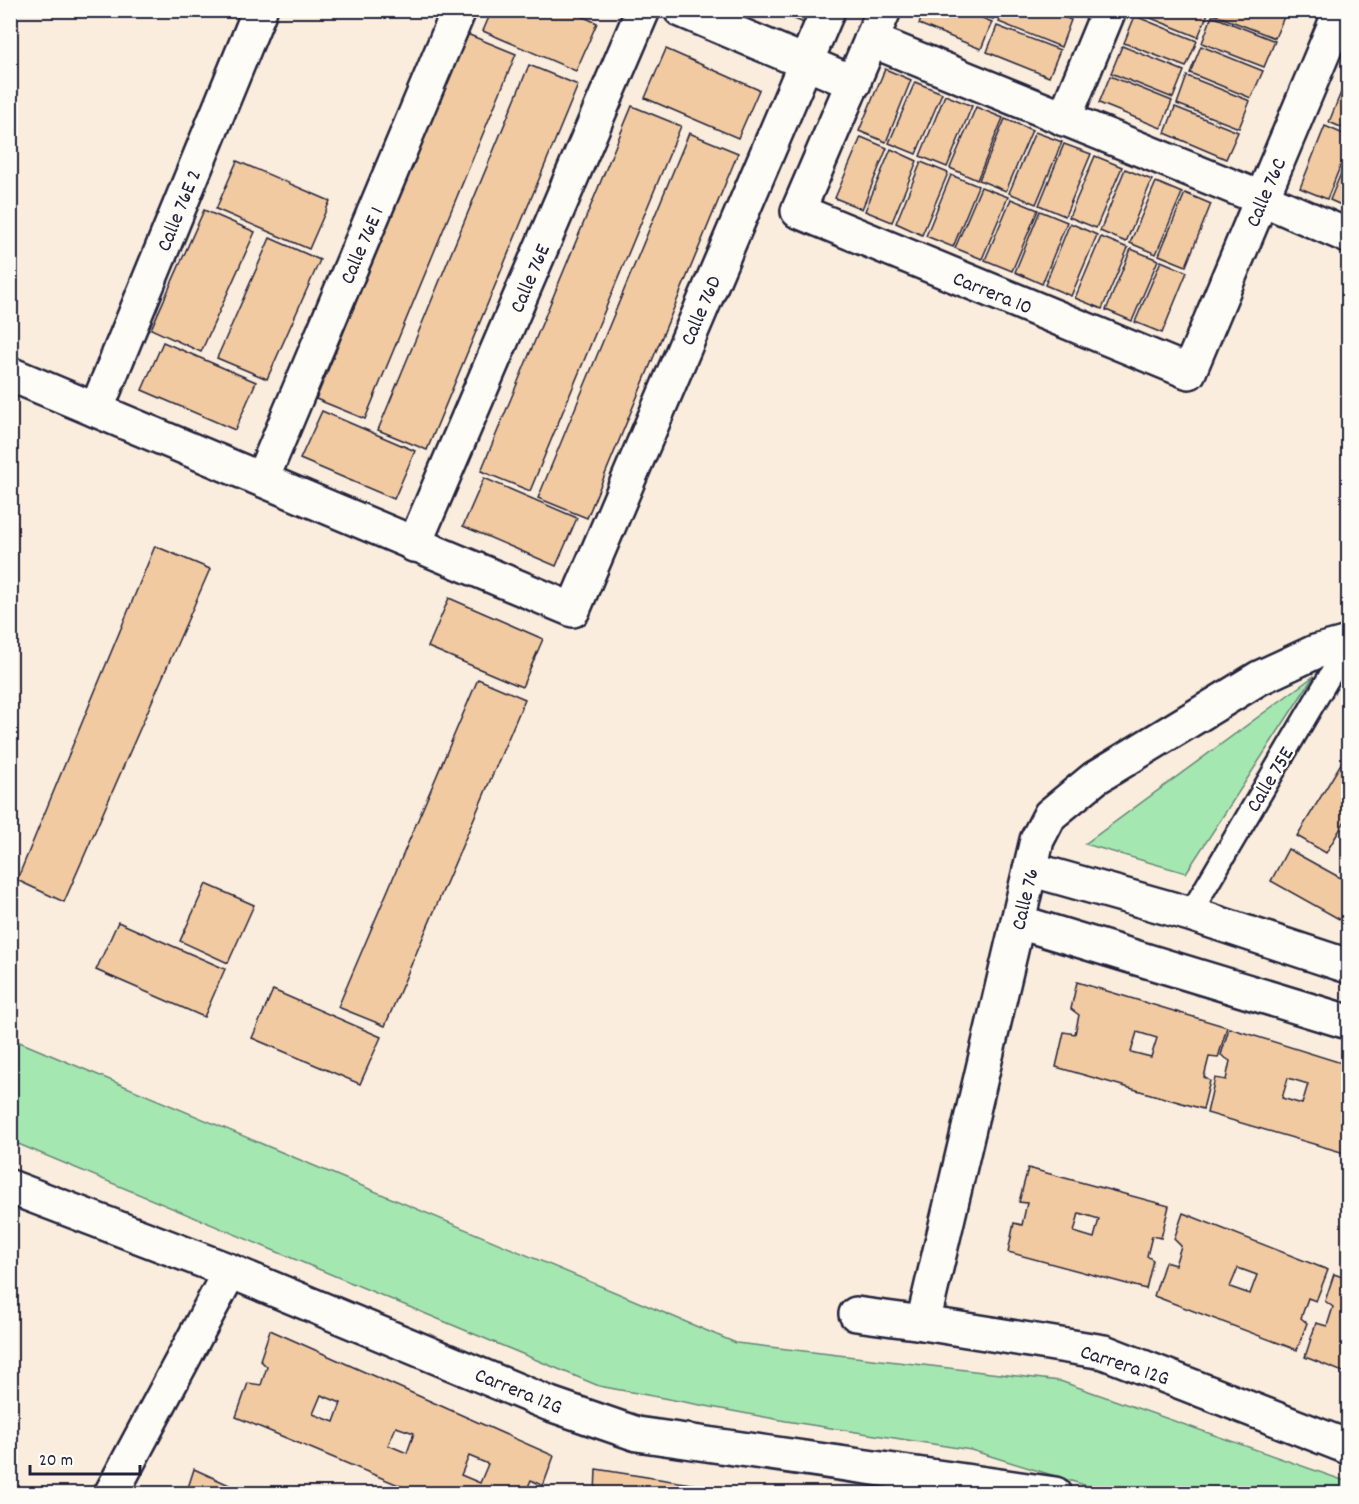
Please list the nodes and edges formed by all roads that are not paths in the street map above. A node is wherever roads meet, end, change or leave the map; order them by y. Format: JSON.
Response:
{"nodes":[{"id":1,"x":260,"y":10,"type":"edge"},
{"id":2,"x":459,"y":10,"type":"edge"},
{"id":3,"x":643,"y":10,"type":"edge"},
{"id":4,"x":681,"y":10,"type":"edge"},
{"id":5,"x":828,"y":10,"type":"edge"},
{"id":6,"x":884,"y":10,"type":"edge"},
{"id":7,"x":1109,"y":10,"type":"edge"},
{"id":8,"x":1342,"y":20,"type":"edge"},
{"id":9,"x":871,"y":40,"type":"junction"},
{"id":10,"x":806,"y":63,"type":"junction"},
{"id":11,"x":854,"y":83,"type":"junction"},
{"id":12,"x":1064,"y":119,"type":"junction"},
{"id":13,"x":1263,"y":199,"type":"junction"},
{"id":14,"x":1348,"y":236,"type":"edge"},
{"id":15,"x":1189,"y":372,"type":"joint"},
{"id":16,"x":10,"y":374,"type":"edge"},
{"id":17,"x":96,"y":410,"type":"junction"},
{"id":18,"x":262,"y":479,"type":"junction"},
{"id":19,"x":414,"y":545,"type":"junction"},
{"id":20,"x":1348,"y":644,"type":"edge"},
{"id":21,"x":1030,"y":869,"type":"junction"},
{"id":22,"x":1190,"y":914,"type":"junction"},
{"id":23,"x":1019,"y":922,"type":"junction"},
{"id":24,"x":1348,"y":966,"type":"edge"},
{"id":25,"x":1348,"y":1022,"type":"edge"},
{"id":26,"x":10,"y":1187,"type":"edge"},
{"id":27,"x":230,"y":1271,"type":"junction"},
{"id":28,"x":856,"y":1314,"type":"dead end"},
{"id":29,"x":923,"y":1323,"type":"junction"},
{"id":30,"x":1348,"y":1447,"type":"edge"},
{"id":31,"x":983,"y":1488,"type":"edge"},
{"id":32,"x":111,"y":1494,"type":"edge"},
{"id":33,"x":1055,"y":1494,"type":"edge"}],
"edges":[{"from":1,"to":17,"type":"street","name":"Calle 76E 2"},
{"from":2,"to":18,"type":"street","name":"Calle 76E 1"},
{"from":3,"to":19,"type":"street","name":"Calle 76E"},
{"from":4,"to":10,"type":"street"},
{"from":5,"to":10,"type":"street","name":"Calle 76D"},
{"from":6,"to":9,"type":"street"},
{"from":7,"to":12,"type":"street"},
{"from":8,"to":13,"type":"street","name":"Calle 76C"},
{"from":9,"to":11,"type":"street"},
{"from":9,"to":12,"type":"street"},
{"from":10,"to":11,"type":"street"},
{"from":10,"to":19,"type":"street","name":"Calle 76D"},
{"from":11,"to":15,"type":"street","name":"Carrera 10"},
{"from":12,"to":13,"type":"street"},
{"from":13,"to":14,"type":"street"},
{"from":13,"to":15,"type":"street","name":"Calle 76C"},
{"from":16,"to":17,"type":"street"},
{"from":17,"to":18,"type":"street"},
{"from":18,"to":19,"type":"street"},
{"from":20,"to":21,"type":"street","name":"Calle 76"},
{"from":20,"to":22,"type":"lane","name":"Calle 75E"},
{"from":21,"to":22,"type":"street"},
{"from":21,"to":23,"type":"street","name":"Calle 76"},
{"from":22,"to":24,"type":"street"},
{"from":23,"to":25,"type":"street"},
{"from":23,"to":29,"type":"street","name":"Calle 76"},
{"from":26,"to":27,"type":"street","name":"Carrera 12G"},
{"from":27,"to":31,"type":"street","name":"Carrera 12G"},
{"from":27,"to":32,"type":"street"},
{"from":28,"to":29,"type":"street","name":"Carrera 12G"},
{"from":29,"to":30,"type":"street","name":"Carrera 12G"},
{"from":31,"to":33,"type":"street","name":"Carrera 12G"}]}
